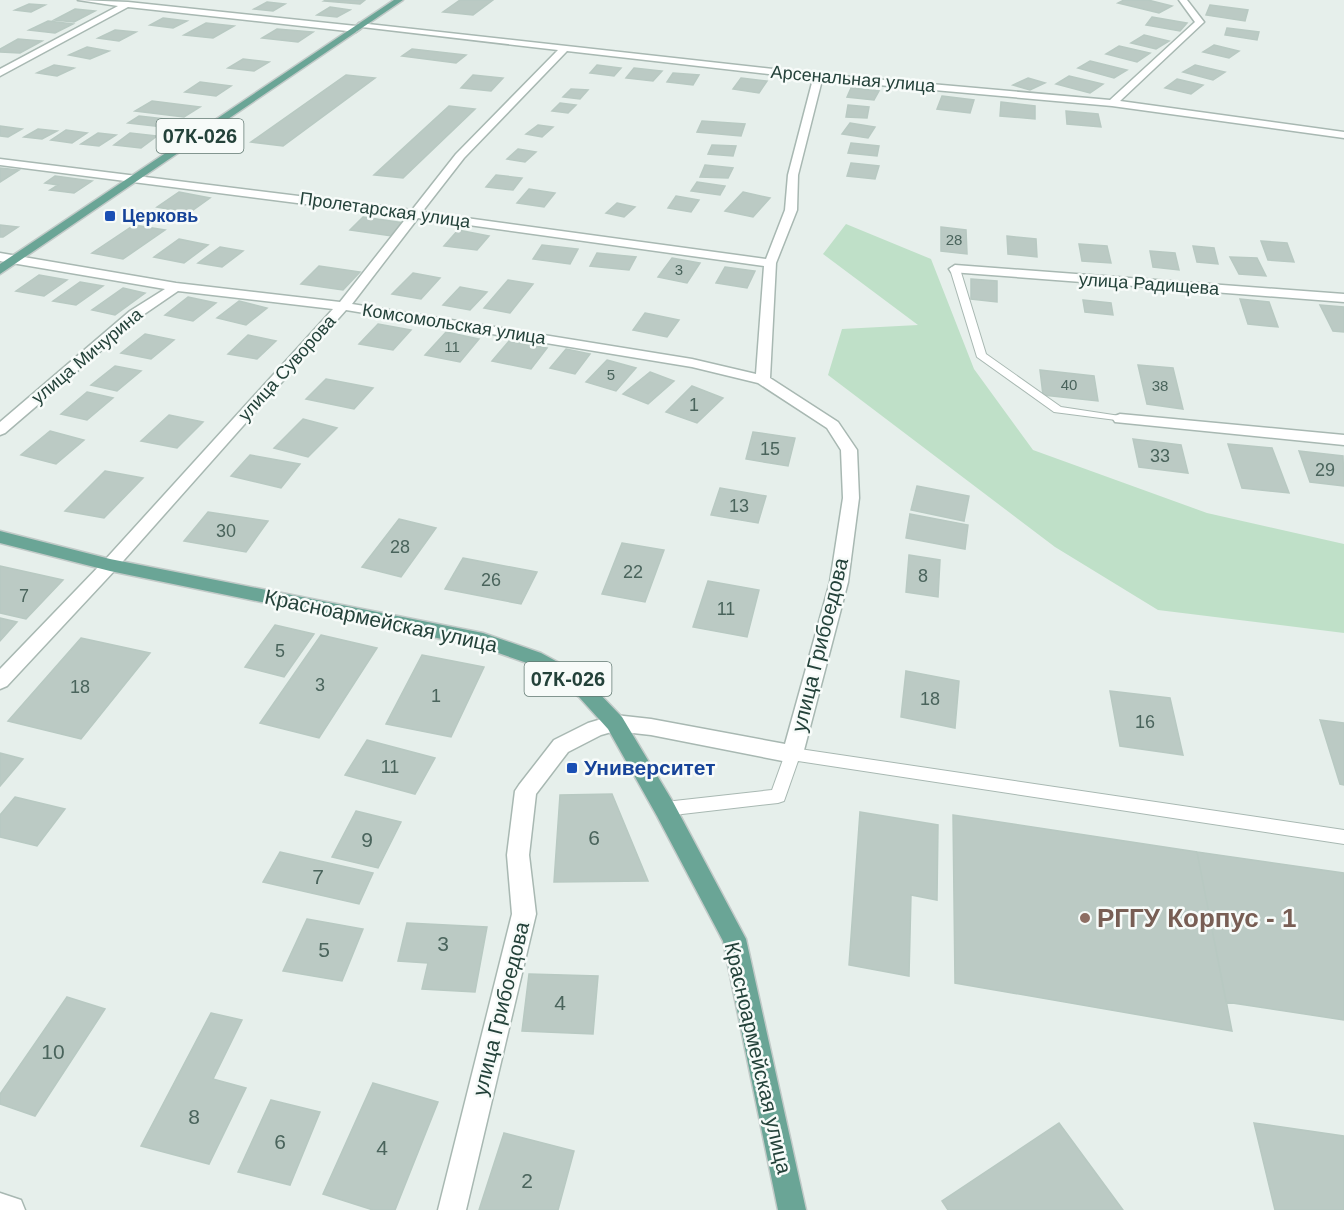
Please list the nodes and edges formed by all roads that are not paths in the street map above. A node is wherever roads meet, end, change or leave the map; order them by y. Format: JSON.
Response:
{"nodes":[{"id":1,"x":82,"y":0,"type":"edge"},
{"id":2,"x":138,"y":0,"type":"edge"},
{"id":3,"x":399,"y":0,"type":"edge"},
{"id":4,"x":1184,"y":0,"type":"edge"},
{"id":5,"x":126,"y":5,"type":"junction"},
{"id":6,"x":359,"y":27,"type":"junction"},
{"id":7,"x":565,"y":48,"type":"junction"},
{"id":8,"x":0,"y":73,"type":"edge"},
{"id":9,"x":818,"y":77,"type":"junction"},
{"id":10,"x":1112,"y":103,"type":"junction"},
{"id":11,"x":1344,"y":135,"type":"edge"},
{"id":12,"x":0,"y":162,"type":"edge"},
{"id":13,"x":138,"y":178,"type":"junction"},
{"id":14,"x":416,"y":214,"type":"junction"},
{"id":15,"x":0,"y":257,"type":"edge"},
{"id":16,"x":16,"y":258,"type":"junction"},
{"id":17,"x":770,"y":263,"type":"junction"},
{"id":18,"x":955,"y":269,"type":"joint"},
{"id":19,"x":0,"y":270,"type":"edge"},
{"id":20,"x":176,"y":287,"type":"junction"},
{"id":21,"x":1344,"y":298,"type":"edge"},
{"id":22,"x":343,"y":306,"type":"junction"},
{"id":23,"x":763,"y":380,"type":"junction"},
{"id":24,"x":1120,"y":419,"type":"joint"},
{"id":25,"x":0,"y":430,"type":"edge"},
{"id":26,"x":1344,"y":440,"type":"edge"},
{"id":27,"x":0,"y":537,"type":"edge"},
{"id":28,"x":110,"y":565,"type":"junction"},
{"id":29,"x":0,"y":681,"type":"edge"},
{"id":30,"x":615,"y":723,"type":"junction"},
{"id":31,"x":792,"y":754,"type":"junction"},
{"id":32,"x":665,"y":809,"type":"junction"},
{"id":33,"x":1344,"y":837,"type":"edge"},
{"id":34,"x":0,"y":1207,"type":"edge"},
{"id":35,"x":11,"y":1210,"type":"edge"},
{"id":36,"x":452,"y":1210,"type":"edge"},
{"id":37,"x":792,"y":1210,"type":"edge"}],
"edges":[{"from":1,"to":5,"type":"street","name":"Арсенальная улица"},
{"from":2,"to":5,"type":"street"},
{"from":3,"to":6,"type":"main road","number":"07К-026"},
{"from":4,"to":10,"type":"street"},
{"from":5,"to":6,"type":"street","name":"Арсенальная улица"},
{"from":5,"to":8,"type":"street"},
{"from":6,"to":7,"type":"street","name":"Арсенальная улица"},
{"from":6,"to":13,"type":"main road","number":"07К-026"},
{"from":7,"to":9,"type":"street","name":"Арсенальная улица"},
{"from":7,"to":14,"type":"street","name":"улица Суворова"},
{"from":9,"to":10,"type":"street","name":"Арсенальная улица"},
{"from":9,"to":17,"type":"street"},
{"from":10,"to":11,"type":"street","name":"Арсенальная улица"},
{"from":12,"to":13,"type":"street","name":"Пролетарская улица"},
{"from":13,"to":14,"type":"street","name":"Пролетарская улица"},
{"from":13,"to":16,"type":"main road","number":"07К-026"},
{"from":14,"to":17,"type":"street","name":"Пролетарская улица"},
{"from":14,"to":22,"type":"street","name":"улица Суворова"},
{"from":15,"to":16,"type":"street","name":"Комсомольская улица"},
{"from":16,"to":19,"type":"main road","number":"07К-026"},
{"from":16,"to":20,"type":"street","name":"Комсомольская улица"},
{"from":17,"to":23,"type":"street"},
{"from":18,"to":21,"type":"street","name":"улица Радищева"},
{"from":18,"to":24,"type":"lane"},
{"from":20,"to":22,"type":"street","name":"Комсомольская улица"},
{"from":20,"to":25,"type":"street","name":"улица Мичурина"},
{"from":22,"to":23,"type":"street","name":"Комсомольская улица"},
{"from":22,"to":28,"type":"street","name":"улица Суворова"},
{"from":23,"to":31,"type":"street","name":"улица Грибоедова"},
{"from":24,"to":26,"type":"street"},
{"from":27,"to":28,"type":"main road","name":"Красноармейская улица","number":"07К-026"},
{"from":28,"to":29,"type":"street","name":"улица Суворова"},
{"from":28,"to":30,"type":"main road","name":"Красноармейская улица","number":"07К-026"},
{"from":30,"to":31,"type":"street","name":"улица Грибоедова"},
{"from":30,"to":32,"type":"main road","name":"Красноармейская улица","number":"07К-026"},
{"from":30,"to":36,"type":"street","name":"улица Грибоедова"},
{"from":31,"to":32,"type":"lane"},
{"from":31,"to":33,"type":"lane"},
{"from":32,"to":37,"type":"main road","name":"Красноармейская улица","number":"07К-026"},
{"from":34,"to":35,"type":"street"}]}
